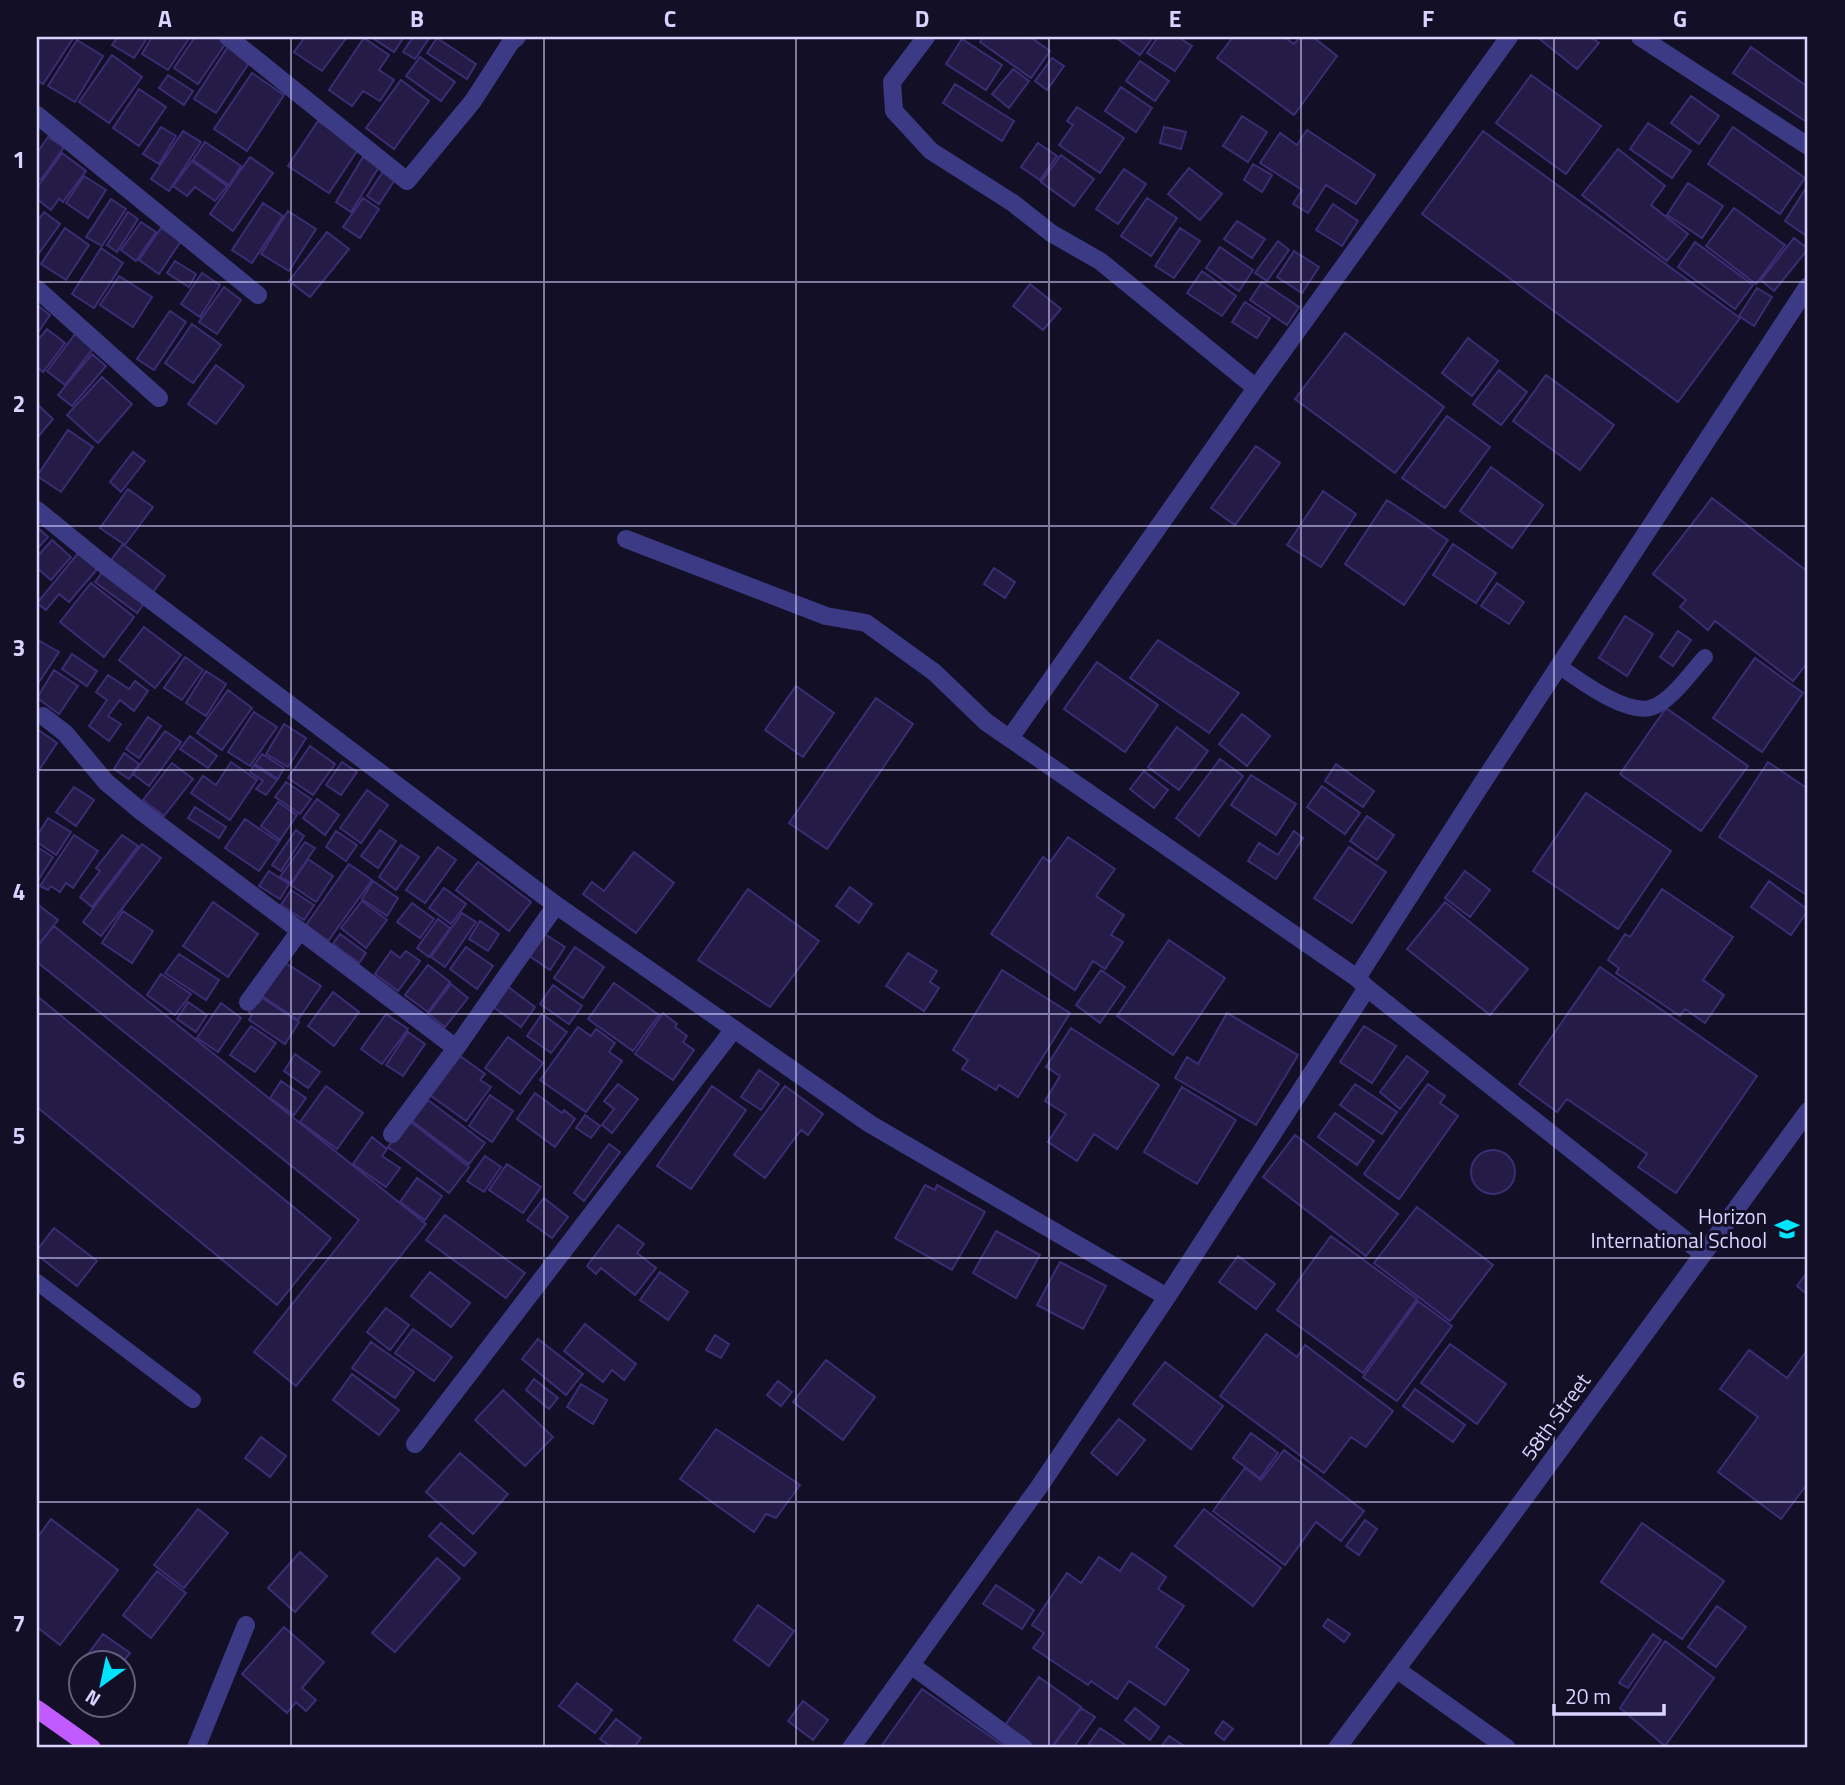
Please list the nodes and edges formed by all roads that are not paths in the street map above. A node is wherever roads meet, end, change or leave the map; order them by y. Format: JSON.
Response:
{"nodes":[{"id":1,"x":228,"y":37,"type":"edge"},
{"id":2,"x":926,"y":37,"type":"edge"},
{"id":3,"x":1509,"y":37,"type":"edge"},
{"id":4,"x":1640,"y":37,"type":"edge"},
{"id":5,"x":511,"y":38,"type":"edge"},
{"id":6,"x":37,"y":115,"type":"edge"},
{"id":7,"x":1808,"y":146,"type":"edge"},
{"id":8,"x":1808,"y":286,"type":"edge"},
{"id":9,"x":37,"y":289,"type":"edge"},
{"id":10,"x":258,"y":295,"type":"dead end"},
{"id":11,"x":1256,"y":388,"type":"junction"},
{"id":12,"x":159,"y":398,"type":"dead end"},
{"id":13,"x":37,"y":510,"type":"edge"},
{"id":14,"x":626,"y":539,"type":"dead end"},
{"id":15,"x":1705,"y":657,"type":"dead end"},
{"id":16,"x":1559,"y":667,"type":"junction"},
{"id":17,"x":43,"y":716,"type":"dead end"},
{"id":18,"x":1010,"y":738,"type":"junction"},
{"id":19,"x":556,"y":905,"type":"junction"},
{"id":20,"x":299,"y":932,"type":"junction"},
{"id":21,"x":1362,"y":983,"type":"junction"},
{"id":22,"x":248,"y":1002,"type":"dead end"},
{"id":23,"x":734,"y":1029,"type":"junction"},
{"id":24,"x":456,"y":1048,"type":"junction"},
{"id":25,"x":1808,"y":1111,"type":"edge"},
{"id":26,"x":391,"y":1134,"type":"dead end"},
{"id":27,"x":1703,"y":1255,"type":"junction"},
{"id":28,"x":37,"y":1282,"type":"edge"},
{"id":29,"x":1167,"y":1297,"type":"junction"},
{"id":30,"x":193,"y":1400,"type":"dead end"},
{"id":31,"x":415,"y":1444,"type":"dead end"},
{"id":32,"x":246,"y":1625,"type":"dead end"},
{"id":33,"x":911,"y":1665,"type":"junction"},
{"id":34,"x":1396,"y":1669,"type":"junction"},
{"id":35,"x":37,"y":1709,"type":"edge"},
{"id":36,"x":92,"y":1748,"type":"edge"},
{"id":37,"x":196,"y":1748,"type":"edge"},
{"id":38,"x":851,"y":1748,"type":"edge"},
{"id":39,"x":1024,"y":1748,"type":"edge"},
{"id":40,"x":1337,"y":1748,"type":"edge"},
{"id":41,"x":1507,"y":1748,"type":"edge"}],
"edges":[{"from":1,"to":5,"type":"street"},
{"from":2,"to":11,"type":"street"},
{"from":3,"to":11,"type":"street"},
{"from":4,"to":7,"type":"street"},
{"from":6,"to":10,"type":"street"},
{"from":8,"to":16,"type":"street"},
{"from":9,"to":12,"type":"street"},
{"from":11,"to":18,"type":"street"},
{"from":13,"to":19,"type":"street"},
{"from":14,"to":18,"type":"street"},
{"from":15,"to":16,"type":"lane"},
{"from":16,"to":21,"type":"street"},
{"from":17,"to":20,"type":"street"},
{"from":18,"to":21,"type":"street"},
{"from":19,"to":23,"type":"street"},
{"from":19,"to":24,"type":"street"},
{"from":20,"to":22,"type":"street"},
{"from":20,"to":24,"type":"street"},
{"from":21,"to":27,"type":"street"},
{"from":21,"to":29,"type":"street"},
{"from":23,"to":29,"type":"street"},
{"from":23,"to":31,"type":"street"},
{"from":24,"to":26,"type":"street"},
{"from":25,"to":27,"type":"street","name":"58th Street"},
{"from":27,"to":34,"type":"street","name":"58th Street"},
{"from":28,"to":30,"type":"lane"},
{"from":29,"to":33,"type":"street"},
{"from":32,"to":37,"type":"street"},
{"from":33,"to":38,"type":"street"},
{"from":33,"to":39,"type":"street"},
{"from":34,"to":40,"type":"street","name":"58th Street"},
{"from":34,"to":41,"type":"street"},
{"from":35,"to":36,"type":"main road"}]}
